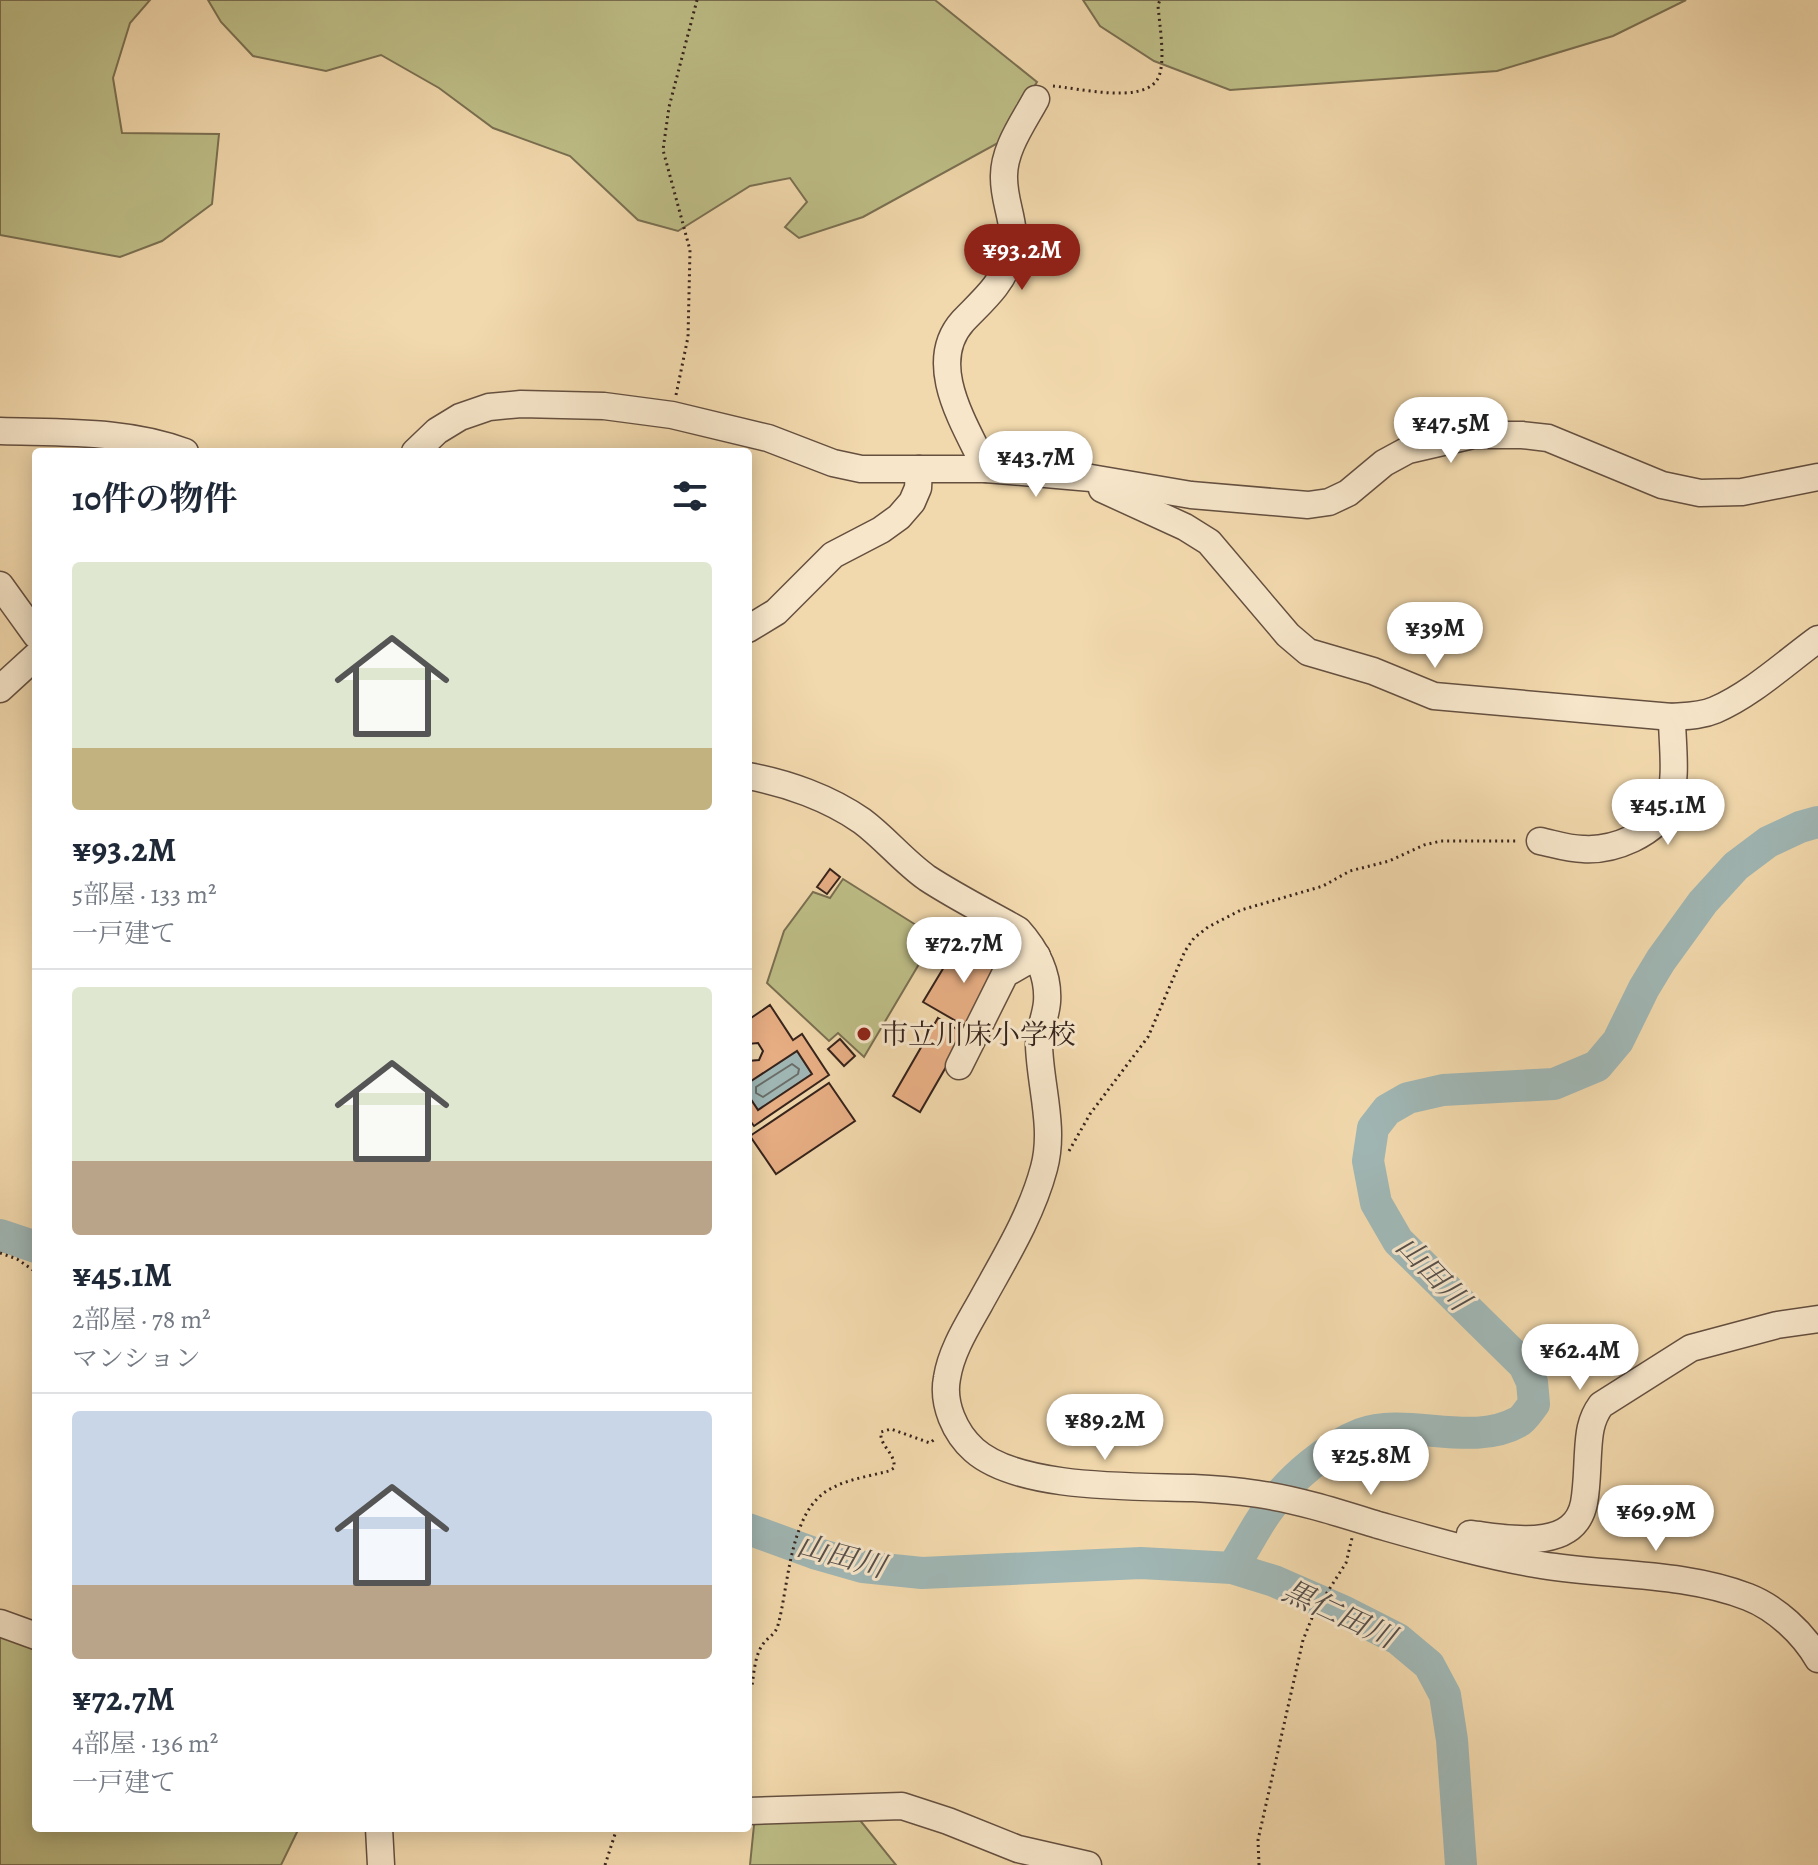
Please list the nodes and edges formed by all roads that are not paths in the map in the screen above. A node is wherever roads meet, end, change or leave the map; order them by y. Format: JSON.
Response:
{"nodes":[{"id":1,"x":1036,"y":99,"type":"road end"},
{"id":2,"x":0,"y":431,"type":"edge"},
{"id":3,"x":169,"y":448,"type":"edge"},
{"id":4,"x":419,"y":448,"type":"edge"},
{"id":5,"x":919,"y":469,"type":"junction"},
{"id":6,"x":986,"y":469,"type":"junction"},
{"id":7,"x":1818,"y":477,"type":"edge"},
{"id":8,"x":1091,"y":478,"type":"junction"},
{"id":9,"x":0,"y":585,"type":"edge"},
{"id":10,"x":752,"y":627,"type":"edge"},
{"id":11,"x":32,"y":629,"type":"edge"},
{"id":12,"x":1818,"y":639,"type":"edge"},
{"id":13,"x":32,"y":660,"type":"edge"},
{"id":14,"x":0,"y":689,"type":"edge"},
{"id":15,"x":1672,"y":717,"type":"junction"},
{"id":16,"x":752,"y":777,"type":"edge"},
{"id":17,"x":1540,"y":841,"type":"road end"},
{"id":18,"x":982,"y":937,"type":"dead end"},
{"id":19,"x":1032,"y":959,"type":"junction"},
{"id":20,"x":959,"y":1066,"type":"dead end"},
{"id":21,"x":1818,"y":1319,"type":"edge"},
{"id":22,"x":1438,"y":1542,"type":"junction"},
{"id":23,"x":0,"y":1623,"type":"edge"},
{"id":24,"x":32,"y":1635,"type":"edge"},
{"id":25,"x":1818,"y":1659,"type":"edge"},
{"id":26,"x":752,"y":1811,"type":"edge"},
{"id":27,"x":379,"y":1832,"type":"edge"},
{"id":28,"x":381,"y":1865,"type":"edge"},
{"id":29,"x":1088,"y":1865,"type":"edge"}],
"edges":[{"from":1,"to":6,"type":"street"},
{"from":2,"to":3,"type":"street"},
{"from":4,"to":5,"type":"street"},
{"from":5,"to":6,"type":"street"},
{"from":5,"to":10,"type":"street"},
{"from":6,"to":8,"type":"street"},
{"from":7,"to":8,"type":"street"},
{"from":8,"to":15,"type":"street"},
{"from":9,"to":11,"type":"street"},
{"from":12,"to":15,"type":"street"},
{"from":13,"to":14,"type":"street"},
{"from":15,"to":17,"type":"street"},
{"from":16,"to":19,"type":"street"},
{"from":18,"to":19,"type":"street"},
{"from":19,"to":20,"type":"street"},
{"from":19,"to":22,"type":"street"},
{"from":21,"to":22,"type":"street"},
{"from":22,"to":25,"type":"street"},
{"from":23,"to":24,"type":"street"},
{"from":26,"to":29,"type":"street"},
{"from":27,"to":28,"type":"street"}]}
